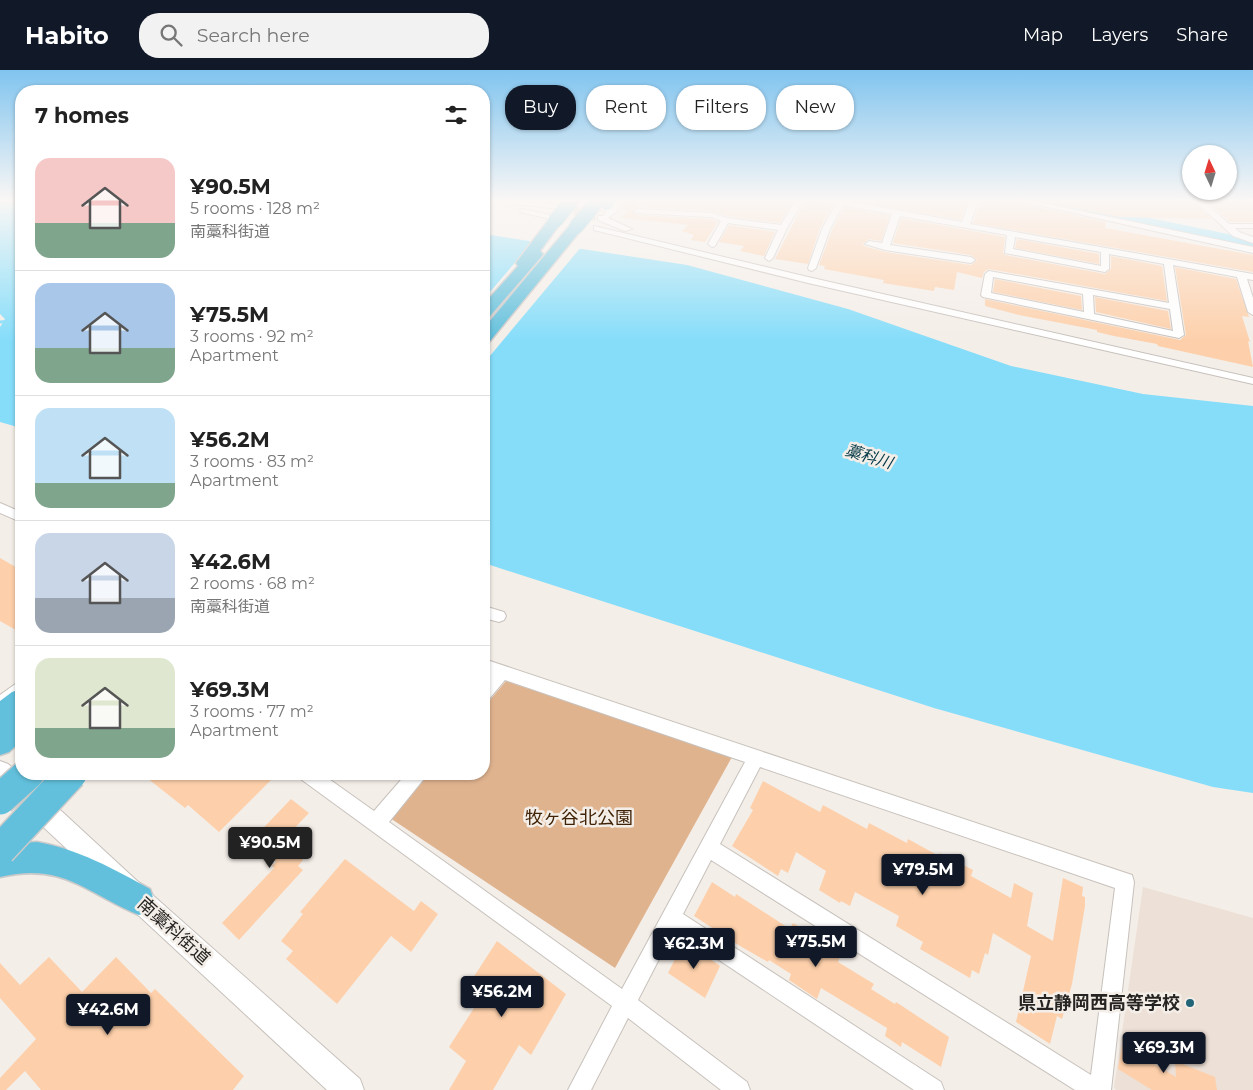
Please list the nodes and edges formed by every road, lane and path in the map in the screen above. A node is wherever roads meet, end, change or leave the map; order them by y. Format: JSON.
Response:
{"nodes":[{"id":1,"x":535,"y":247,"type":"edge"},
{"id":2,"x":542,"y":247,"type":"edge"},
{"id":3,"x":560,"y":247,"type":"edge"},
{"id":4,"x":569,"y":247,"type":"edge"},
{"id":5,"x":673,"y":247,"type":"edge"},
{"id":6,"x":682,"y":247,"type":"edge"},
{"id":7,"x":775,"y":247,"type":"edge"},
{"id":8,"x":820,"y":247,"type":"edge"},
{"id":9,"x":890,"y":247,"type":"edge"},
{"id":10,"x":1009,"y":247,"type":"edge"},
{"id":11,"x":1086,"y":247,"type":"edge"},
{"id":12,"x":1236,"y":247,"type":"edge"},
{"id":13,"x":1242,"y":248,"type":"joint"},
{"id":14,"x":1105,"y":250,"type":"junction"},
{"id":15,"x":1253,"y":250,"type":"edge"},
{"id":16,"x":707,"y":255,"type":"junction"},
{"id":17,"x":770,"y":258,"type":"dead end"},
{"id":18,"x":971,"y":260,"type":"dead end"},
{"id":19,"x":1168,"y":262,"type":"junction"},
{"id":20,"x":812,"y":268,"type":"dead end"},
{"id":21,"x":1241,"y":275,"type":"junction"},
{"id":22,"x":1253,"y":277,"type":"edge"},
{"id":23,"x":507,"y":287,"type":"junction"},
{"id":24,"x":1088,"y":292,"type":"junction"},
{"id":25,"x":523,"y":293,"type":"junction"},
{"id":26,"x":490,"y":306,"type":"edge"},
{"id":27,"x":1174,"y":307,"type":"junction"},
{"id":28,"x":1253,"y":312,"type":"edge"},
{"id":29,"x":1089,"y":317,"type":"junction"},
{"id":30,"x":490,"y":331,"type":"edge"},
{"id":31,"x":1253,"y":381,"type":"edge"},
{"id":32,"x":0,"y":508,"type":"edge"},
{"id":33,"x":15,"y":514,"type":"edge"},
{"id":34,"x":490,"y":614,"type":"edge"},
{"id":35,"x":499,"y":616,"type":"dead end"},
{"id":36,"x":490,"y":668,"type":"edge"},
{"id":37,"x":502,"y":672,"type":"junction"},
{"id":38,"x":490,"y":687,"type":"edge"},
{"id":39,"x":15,"y":692,"type":"edge"},
{"id":40,"x":0,"y":704,"type":"edge"},
{"id":41,"x":15,"y":705,"type":"edge"},
{"id":42,"x":0,"y":716,"type":"edge"},
{"id":43,"x":15,"y":731,"type":"edge"},
{"id":44,"x":0,"y":742,"type":"edge"},
{"id":45,"x":756,"y":758,"type":"junction"},
{"id":46,"x":0,"y":772,"type":"edge"},
{"id":47,"x":21,"y":780,"type":"edge"},
{"id":48,"x":65,"y":780,"type":"edge"},
{"id":49,"x":67,"y":780,"type":"edge"},
{"id":50,"x":316,"y":780,"type":"edge"},
{"id":51,"x":412,"y":780,"type":"edge"},
{"id":52,"x":0,"y":799,"type":"edge"},
{"id":53,"x":36,"y":803,"type":"junction"},
{"id":54,"x":376,"y":823,"type":"junction"},
{"id":55,"x":709,"y":848,"type":"junction"},
{"id":56,"x":1,"y":855,"type":"edge"},
{"id":57,"x":139,"y":900,"type":"junction"},
{"id":58,"x":672,"y":917,"type":"junction"},
{"id":59,"x":625,"y":1004,"type":"junction"},
{"id":60,"x":349,"y":1090,"type":"edge"},
{"id":61,"x":579,"y":1090,"type":"edge"},
{"id":62,"x":739,"y":1090,"type":"edge"},
{"id":63,"x":933,"y":1090,"type":"edge"},
{"id":64,"x":1095,"y":1090,"type":"edge"},
{"id":65,"x":1100,"y":1090,"type":"edge"}],
"edges":[{"from":1,"to":23,"type":"highway","bridge":true},
{"from":2,"to":23,"type":"highway"},
{"from":3,"to":25,"type":"highway","bridge":true},
{"from":4,"to":25,"type":"highway"},
{"from":5,"to":16,"type":"street"},
{"from":6,"to":16,"type":"street"},
{"from":7,"to":17,"type":"street"},
{"from":8,"to":20,"type":"street"},
{"from":9,"to":18,"type":"street"},
{"from":10,"to":14,"type":"street"},
{"from":11,"to":14,"type":"street"},
{"from":12,"to":13,"type":"street"},
{"from":13,"to":15,"type":"street"},
{"from":14,"to":19,"type":"street"},
{"from":16,"to":31,"type":"street"},
{"from":19,"to":21,"type":"street"},
{"from":19,"to":27,"type":"street"},
{"from":21,"to":22,"type":"street"},
{"from":21,"to":28,"type":"street"},
{"from":23,"to":26,"type":"highway"},
{"from":24,"to":27,"type":"street"},
{"from":24,"to":29,"type":"street"},
{"from":24,"to":29,"type":"street"},
{"from":25,"to":30,"type":"highway"},
{"from":27,"to":29,"type":"street"},
{"from":32,"to":33,"type":"street"},
{"from":34,"to":35,"type":"street"},
{"from":36,"to":37,"type":"street"},
{"from":37,"to":38,"type":"street"},
{"from":37,"to":45,"type":"street"},
{"from":39,"to":40,"type":"street"},
{"from":41,"to":42,"type":"highway"},
{"from":43,"to":44,"type":"highway"},
{"from":45,"to":55,"type":"street"},
{"from":45,"to":65,"type":"street"},
{"from":46,"to":53,"type":"main road","name":"南藁科街道"},
{"from":47,"to":52,"type":"highway","bridge":true},
{"from":48,"to":53,"type":"street"},
{"from":49,"to":56,"type":"highway","bridge":true},
{"from":50,"to":54,"type":"street"},
{"from":51,"to":54,"type":"street"},
{"from":53,"to":56,"type":"highway"},
{"from":53,"to":57,"type":"main road","name":"南藁科街道"},
{"from":54,"to":59,"type":"street"},
{"from":55,"to":58,"type":"street"},
{"from":55,"to":64,"type":"street"},
{"from":56,"to":57,"type":"highway"},
{"from":57,"to":60,"type":"main road","name":"南藁科街道"},
{"from":58,"to":59,"type":"street"},
{"from":58,"to":63,"type":"street"},
{"from":59,"to":61,"type":"street"},
{"from":59,"to":62,"type":"street"}]}
